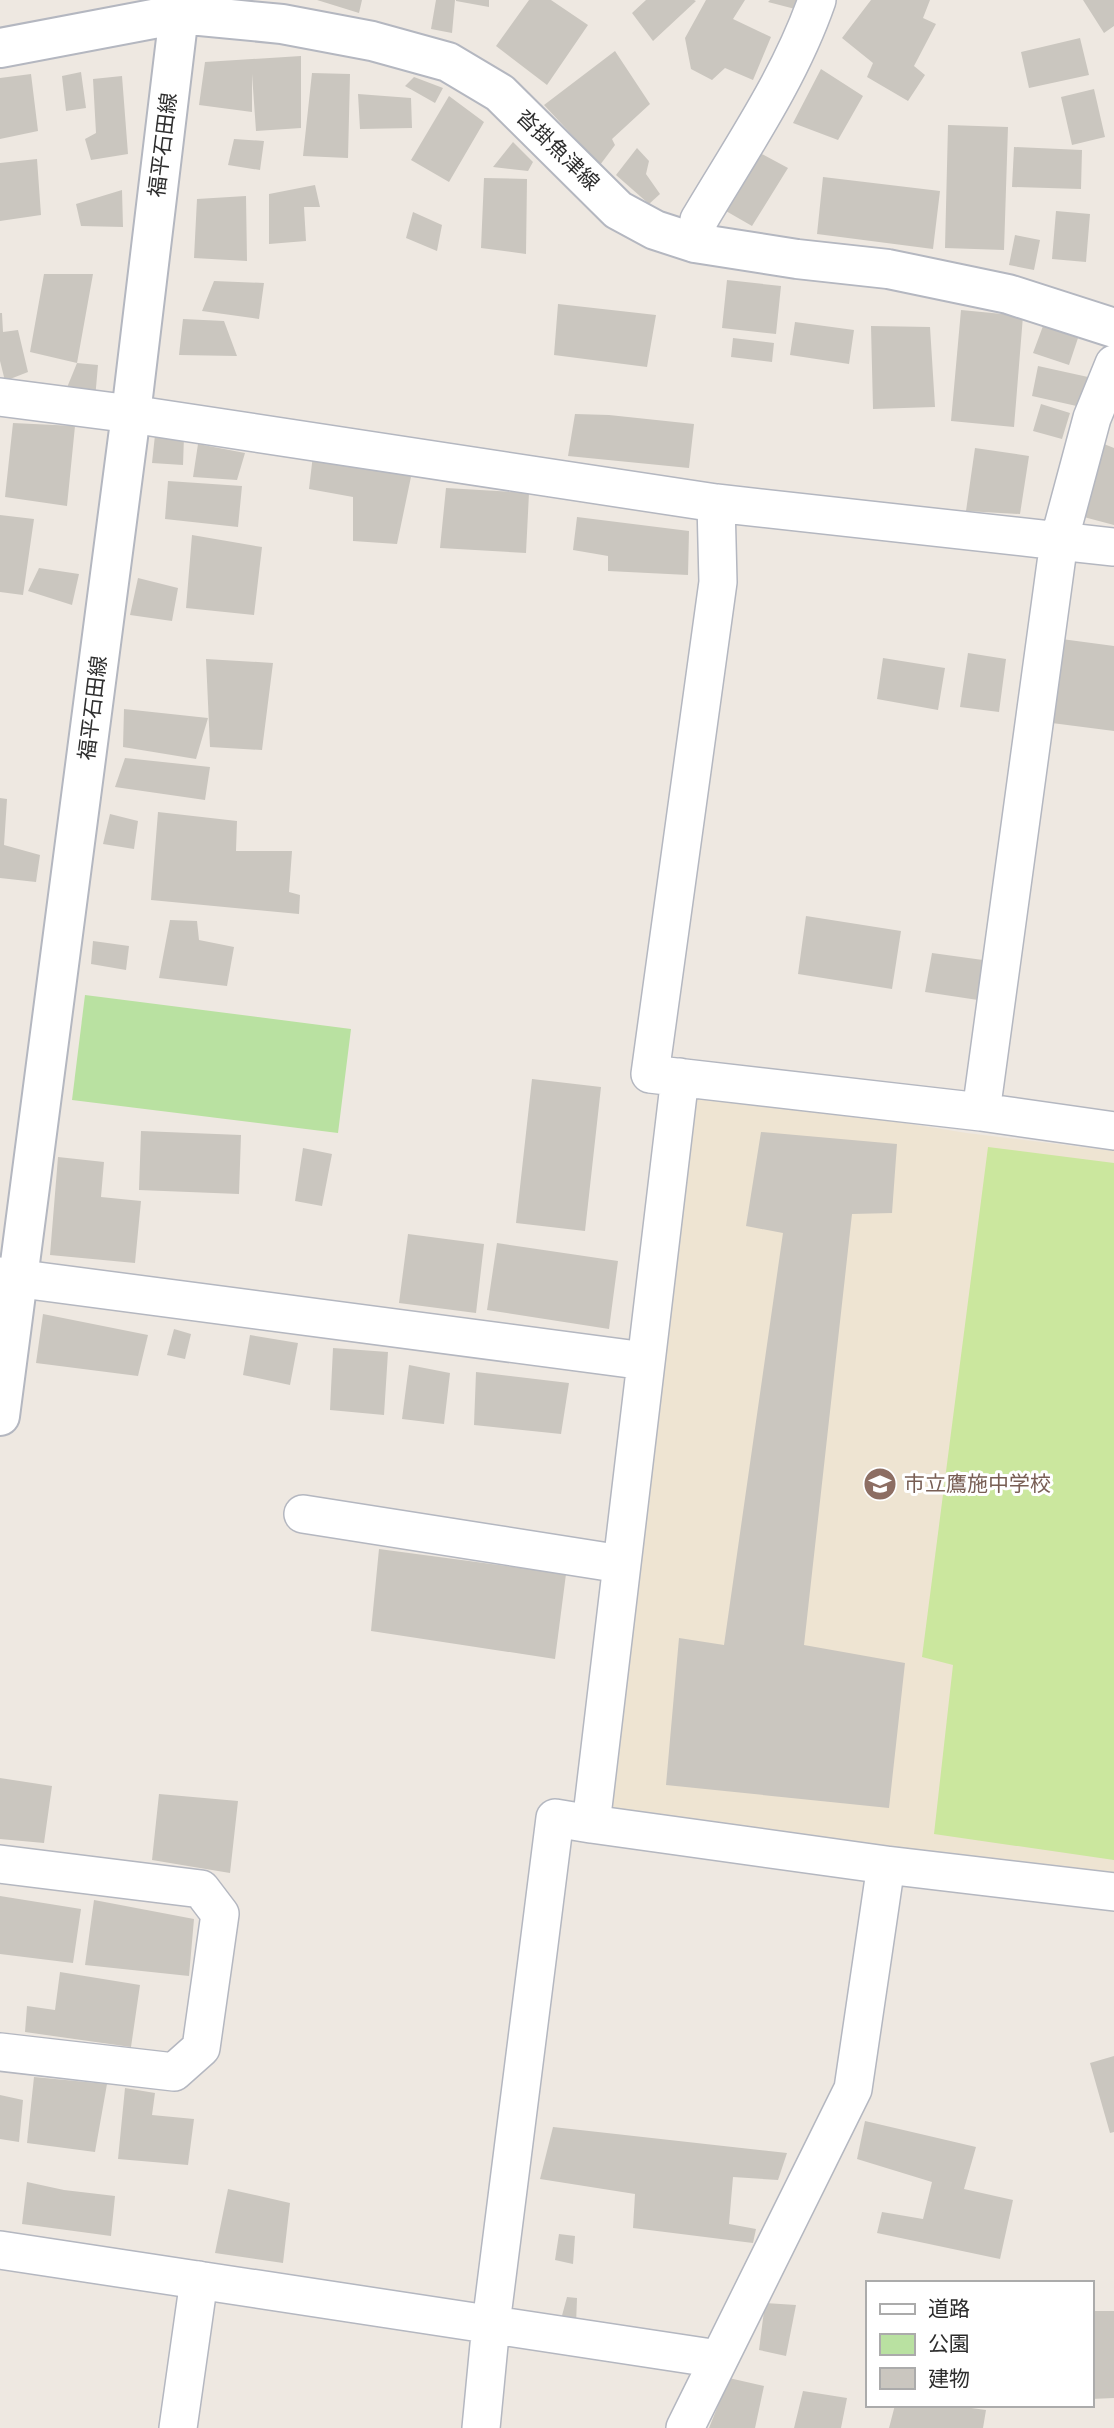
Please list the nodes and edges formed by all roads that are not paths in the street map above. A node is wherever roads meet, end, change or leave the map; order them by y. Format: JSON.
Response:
{"nodes":[{"id":1,"x":817,"y":0,"type":"edge"},
{"id":2,"x":181,"y":7,"type":"edge"},
{"id":3,"x":0,"y":48,"type":"edge"},
{"id":4,"x":695,"y":243,"type":"junction"},
{"id":5,"x":1111,"y":320,"type":"edge"},
{"id":6,"x":1114,"y":364,"type":"edge"},
{"id":7,"x":0,"y":397,"type":"edge"},
{"id":8,"x":131,"y":414,"type":"junction"},
{"id":9,"x":716,"y":503,"type":"junction"},
{"id":10,"x":1059,"y":541,"type":"junction"},
{"id":11,"x":1114,"y":547,"type":"edge"},
{"id":12,"x":680,"y":1077,"type":"junction"},
{"id":13,"x":981,"y":1112,"type":"junction"},
{"id":14,"x":1114,"y":1131,"type":"edge"},
{"id":15,"x":10,"y":1278,"type":"edge"},
{"id":16,"x":645,"y":1361,"type":"junction"},
{"id":17,"x":0,"y":1416,"type":"edge"},
{"id":18,"x":303,"y":1514,"type":"dead end"},
{"id":19,"x":621,"y":1564,"type":"junction"},
{"id":20,"x":591,"y":1824,"type":"junction"},
{"id":21,"x":0,"y":1864,"type":"edge"},
{"id":22,"x":886,"y":1865,"type":"junction"},
{"id":23,"x":1114,"y":1892,"type":"edge"},
{"id":24,"x":0,"y":2052,"type":"edge"},
{"id":25,"x":0,"y":2250,"type":"edge"},
{"id":26,"x":199,"y":2280,"type":"junction"},
{"id":27,"x":491,"y":2324,"type":"junction"},
{"id":28,"x":718,"y":2359,"type":"junction"},
{"id":29,"x":178,"y":2428,"type":"edge"},
{"id":30,"x":481,"y":2428,"type":"edge"},
{"id":31,"x":685,"y":2428,"type":"edge"}],
"edges":[{"from":1,"to":4,"type":"street"},
{"from":2,"to":3,"type":"main road","name":"沓掛魚津線"},
{"from":2,"to":4,"type":"main road","name":"沓掛魚津線"},
{"from":2,"to":8,"type":"main road","name":"福平石田線"},
{"from":4,"to":5,"type":"main road","name":"沓掛魚津線"},
{"from":6,"to":10,"type":"street"},
{"from":7,"to":8,"type":"street"},
{"from":8,"to":9,"type":"street"},
{"from":8,"to":15,"type":"main road","name":"福平石田線"},
{"from":9,"to":10,"type":"street"},
{"from":9,"to":12,"type":"street"},
{"from":10,"to":11,"type":"street"},
{"from":10,"to":13,"type":"street"},
{"from":12,"to":13,"type":"street"},
{"from":12,"to":16,"type":"street"},
{"from":13,"to":14,"type":"street"},
{"from":15,"to":16,"type":"street"},
{"from":15,"to":17,"type":"main road","name":"福平石田線"},
{"from":16,"to":19,"type":"street"},
{"from":18,"to":19,"type":"street"},
{"from":19,"to":20,"type":"street"},
{"from":20,"to":22,"type":"street"},
{"from":20,"to":27,"type":"street"},
{"from":21,"to":24,"type":"street"},
{"from":22,"to":23,"type":"street"},
{"from":22,"to":28,"type":"street"},
{"from":25,"to":26,"type":"street"},
{"from":26,"to":27,"type":"street"},
{"from":26,"to":29,"type":"street"},
{"from":27,"to":28,"type":"street"},
{"from":27,"to":30,"type":"street"},
{"from":28,"to":31,"type":"street"}]}
